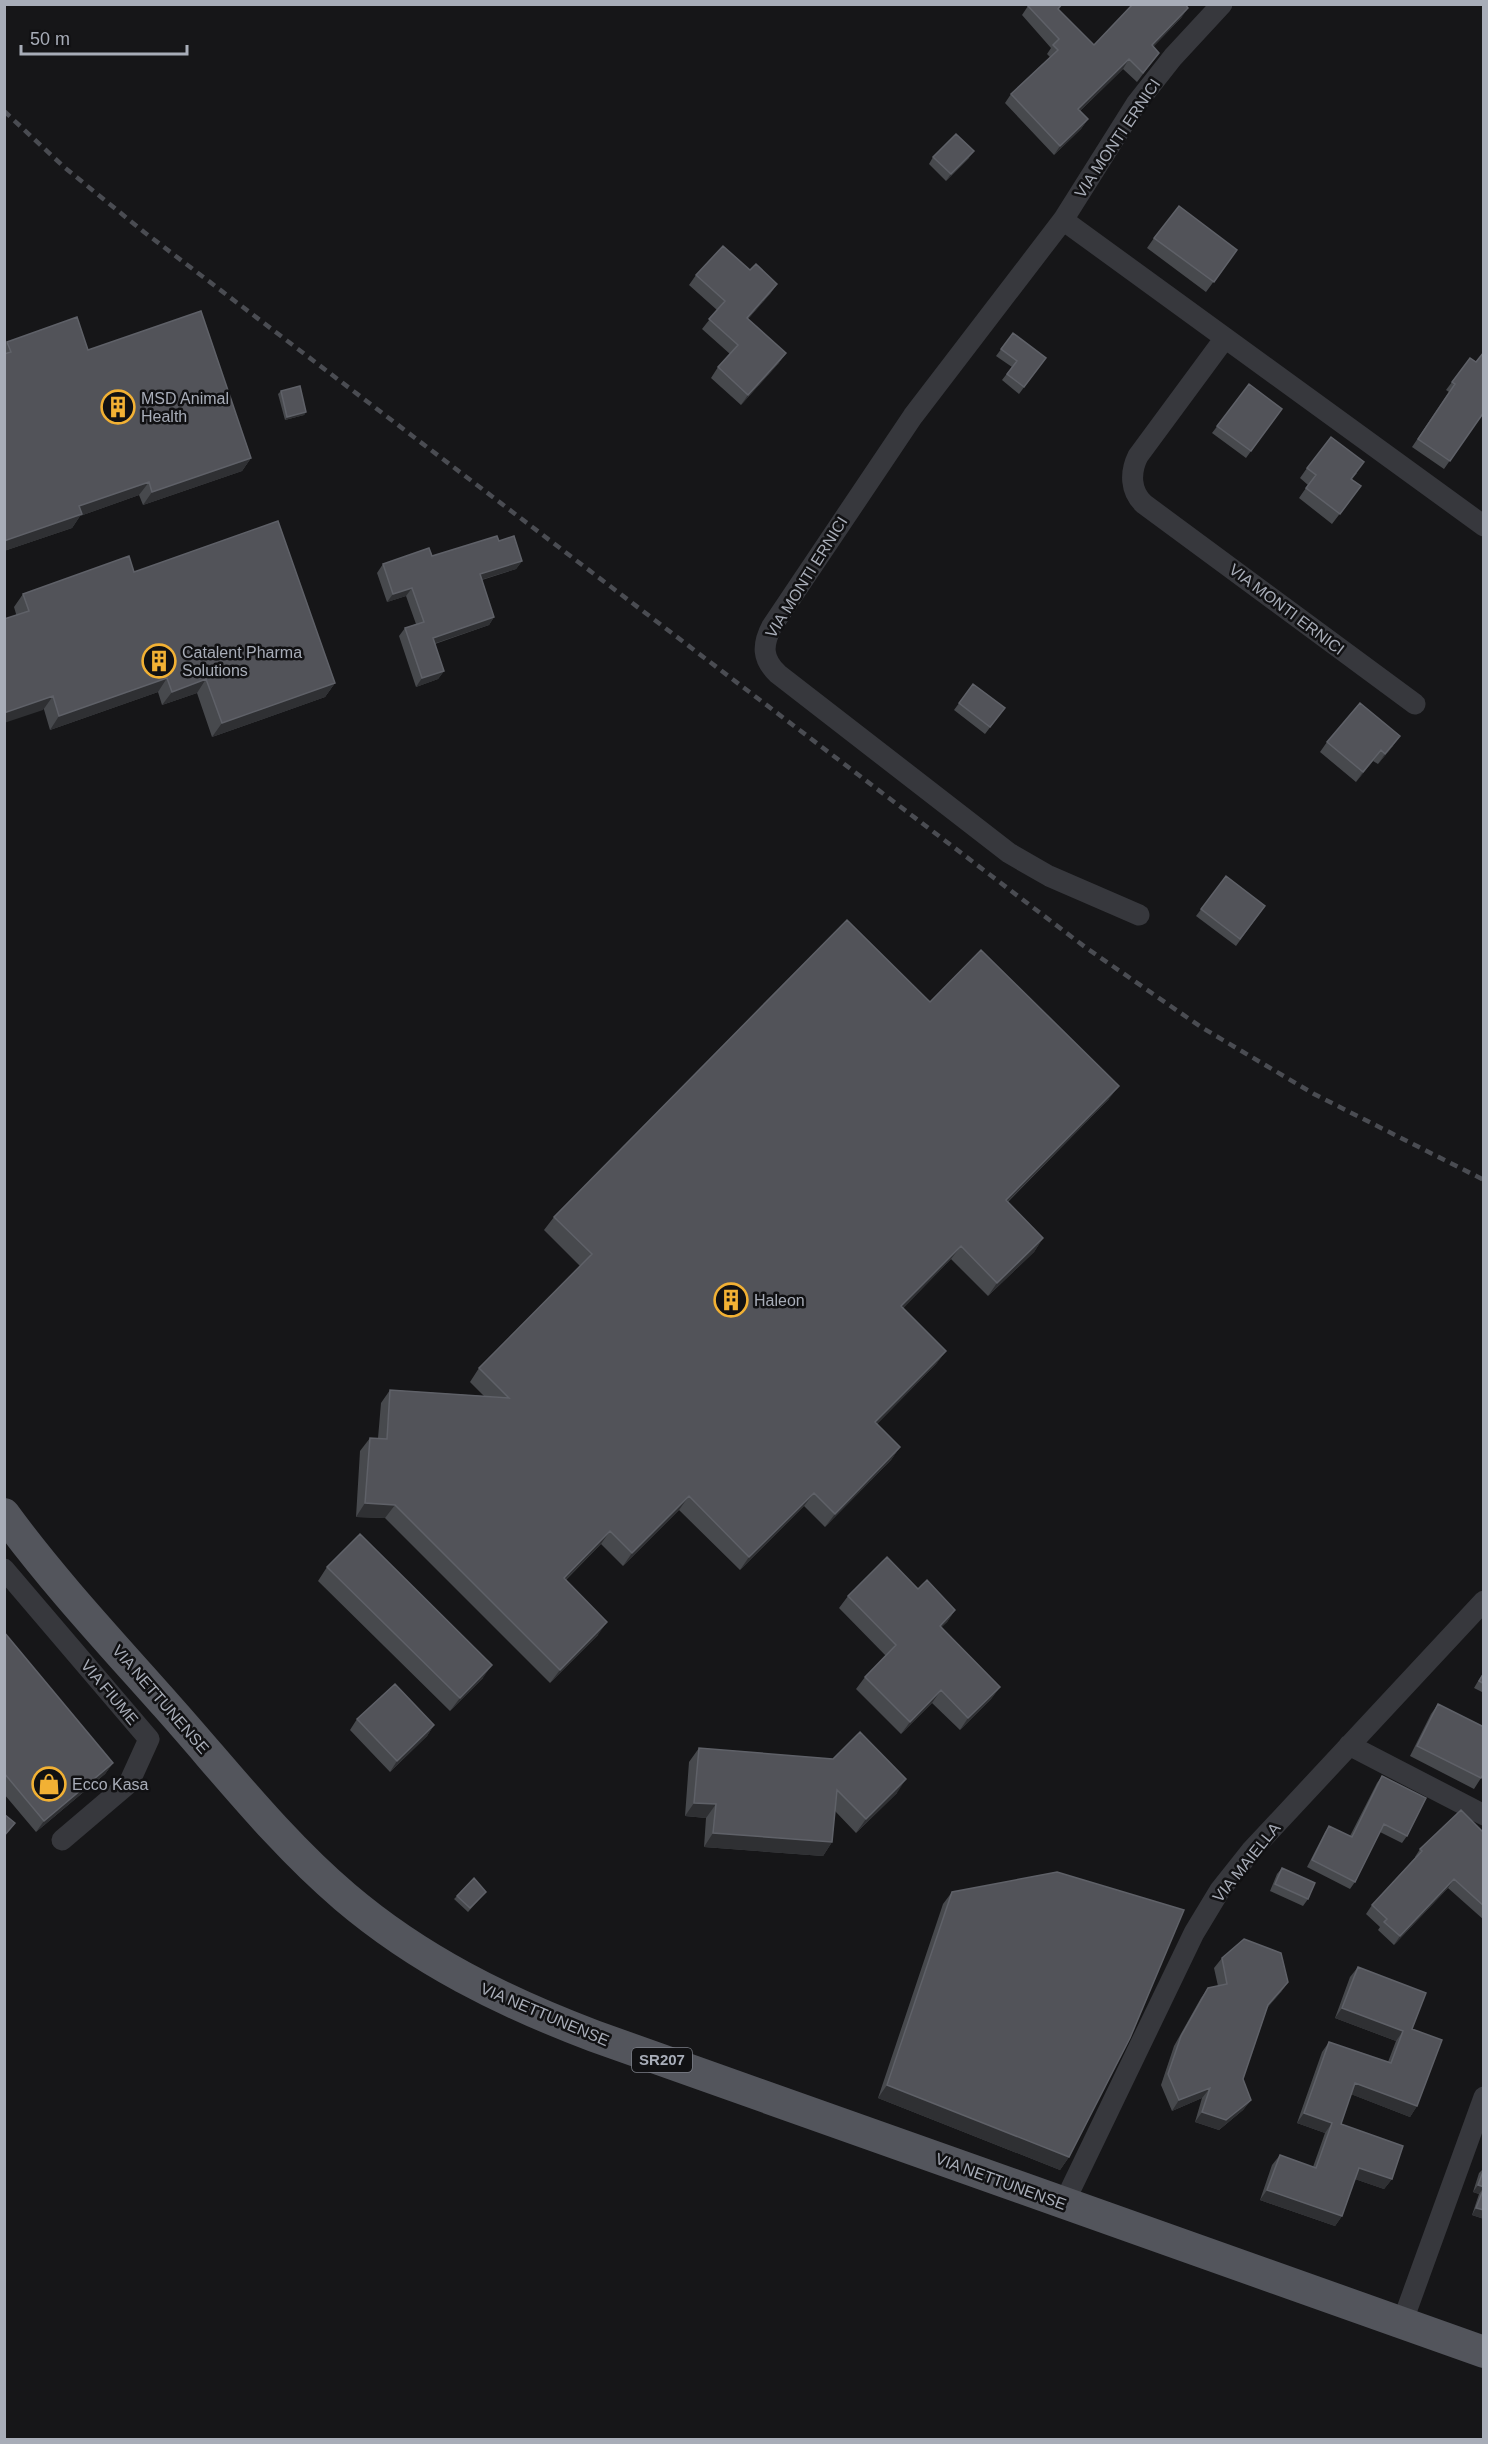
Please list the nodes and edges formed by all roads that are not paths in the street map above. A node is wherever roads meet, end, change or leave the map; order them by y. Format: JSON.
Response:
{"nodes":[{"id":1,"x":1222,"y":4,"type":"edge"},
{"id":2,"x":1063,"y":220,"type":"junction"},
{"id":3,"x":1225,"y":339,"type":"junction"},
{"id":4,"x":1484,"y":526,"type":"edge"},
{"id":5,"x":1415,"y":704,"type":"dead end"},
{"id":6,"x":1139,"y":915,"type":"dead end"},
{"id":7,"x":4,"y":1514,"type":"edge"},
{"id":8,"x":4,"y":1569,"type":"edge"},
{"id":9,"x":1484,"y":1601,"type":"edge"},
{"id":10,"x":1349,"y":1745,"type":"junction"},
{"id":11,"x":1484,"y":1815,"type":"edge"},
{"id":12,"x":62,"y":1840,"type":"dead end"},
{"id":13,"x":1484,"y":2097,"type":"edge"},
{"id":14,"x":1064,"y":2203,"type":"junction"},
{"id":15,"x":1402,"y":2324,"type":"junction"},
{"id":16,"x":1484,"y":2352,"type":"edge"}],
"edges":[{"from":1,"to":2,"type":"street","name":"VIA MONTI ERNICI"},
{"from":2,"to":3,"type":"street"},
{"from":2,"to":6,"type":"street","name":"VIA MONTI ERNICI"},
{"from":3,"to":4,"type":"street"},
{"from":3,"to":5,"type":"street","name":"VIA MONTI ERNICI"},
{"from":7,"to":14,"type":"main road","name":"VIA NETTUNENSE","number":"SR207"},
{"from":8,"to":12,"type":"street","name":"VIA FIUME"},
{"from":9,"to":10,"type":"street","name":"VIA MAIELLA"},
{"from":10,"to":11,"type":"street"},
{"from":10,"to":14,"type":"street","name":"VIA MAIELLA"},
{"from":13,"to":15,"type":"street"},
{"from":14,"to":15,"type":"main road","name":"VIA NETTUNENSE","number":"SR207"},
{"from":15,"to":16,"type":"main road","name":"VIA NETTUNENSE","number":"SR207"}]}
